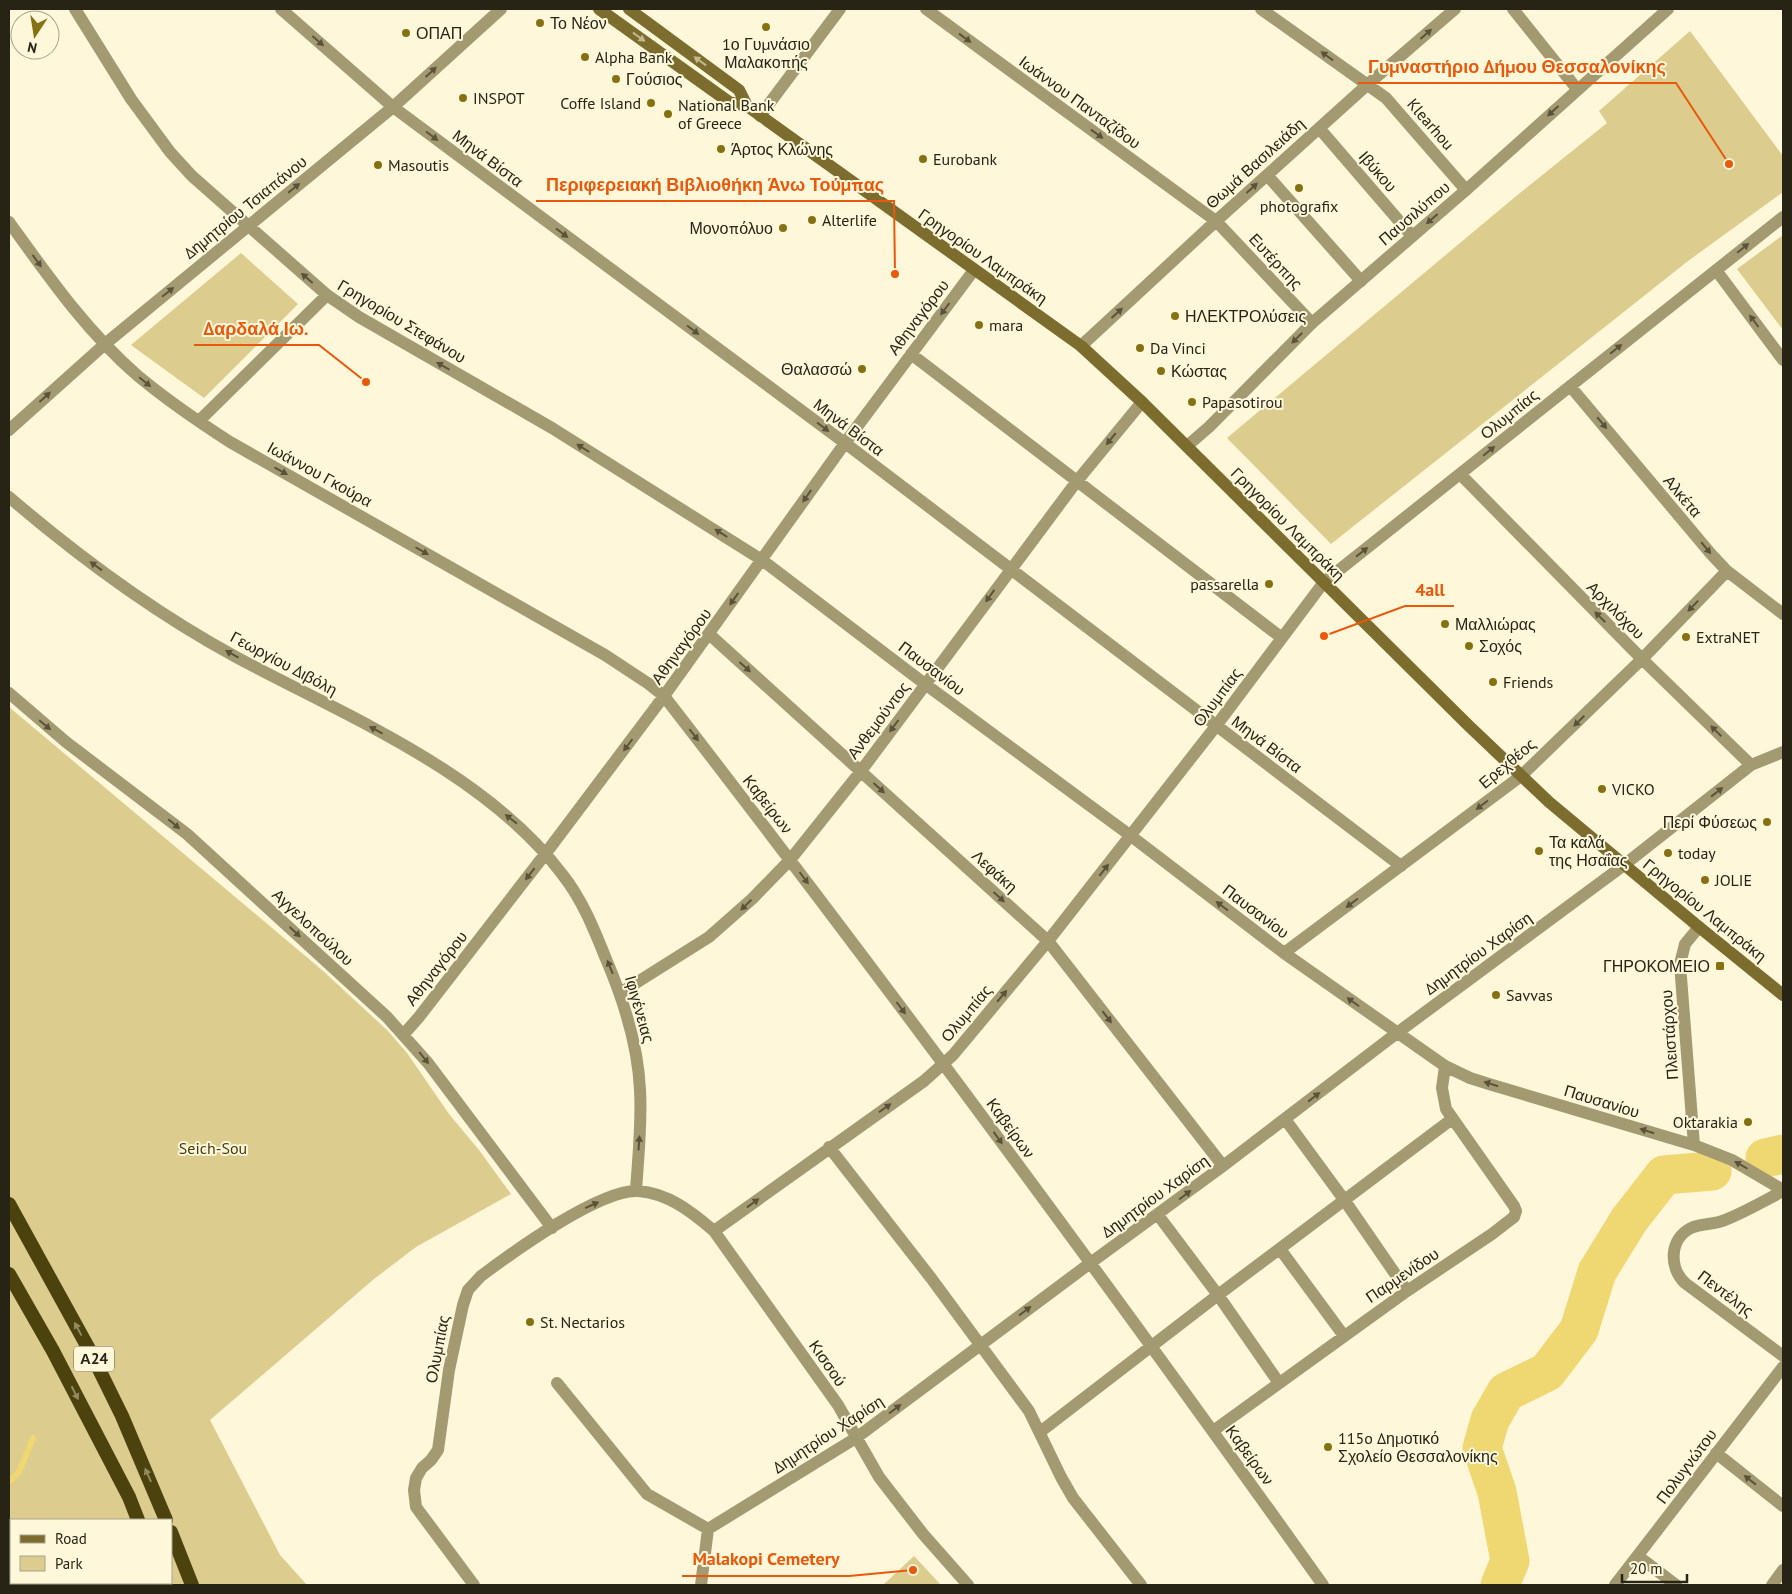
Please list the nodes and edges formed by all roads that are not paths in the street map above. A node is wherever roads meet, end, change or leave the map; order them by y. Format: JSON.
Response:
{"nodes":[{"id":1,"x":76,"y":9,"type":"edge"},
{"id":2,"x":282,"y":9,"type":"edge"},
{"id":3,"x":501,"y":9,"type":"edge"},
{"id":4,"x":599,"y":9,"type":"edge"},
{"id":5,"x":629,"y":9,"type":"edge"},
{"id":6,"x":840,"y":9,"type":"edge"},
{"id":7,"x":926,"y":9,"type":"edge"},
{"id":8,"x":1261,"y":9,"type":"edge"},
{"id":9,"x":1455,"y":9,"type":"edge"},
{"id":10,"x":1513,"y":9,"type":"edge"},
{"id":11,"x":1668,"y":9,"type":"edge"},
{"id":12,"x":1367,"y":85,"type":"junction"},
{"id":13,"x":1577,"y":89,"type":"junction"},
{"id":14,"x":747,"y":106,"type":"junction"},
{"id":15,"x":393,"y":107,"type":"junction"},
{"id":16,"x":760,"y":116,"type":"junction"},
{"id":17,"x":1319,"y":128,"type":"junction"},
{"id":18,"x":1267,"y":174,"type":"junction"},
{"id":19,"x":1466,"y":190,"type":"junction"},
{"id":20,"x":1783,"y":216,"type":"edge"},
{"id":21,"x":1216,"y":221,"type":"junction"},
{"id":22,"x":9,"y":222,"type":"edge"},
{"id":23,"x":248,"y":227,"type":"junction"},
{"id":24,"x":1412,"y":236,"type":"junction"},
{"id":25,"x":974,"y":270,"type":"junction"},
{"id":26,"x":1716,"y":270,"type":"junction"},
{"id":27,"x":1361,"y":281,"type":"junction"},
{"id":28,"x":327,"y":295,"type":"junction"},
{"id":29,"x":1312,"y":323,"type":"junction"},
{"id":30,"x":104,"y":344,"type":"junction"},
{"id":31,"x":1081,"y":346,"type":"junction"},
{"id":32,"x":910,"y":354,"type":"junction"},
{"id":33,"x":1783,"y":360,"type":"edge"},
{"id":34,"x":1570,"y":386,"type":"junction"},
{"id":35,"x":1142,"y":402,"type":"junction"},
{"id":36,"x":199,"y":421,"type":"junction"},
{"id":37,"x":9,"y":430,"type":"edge"},
{"id":38,"x":845,"y":444,"type":"junction"},
{"id":39,"x":1187,"y":446,"type":"junction"},
{"id":40,"x":1460,"y":474,"type":"junction"},
{"id":41,"x":1077,"y":481,"type":"junction"},
{"id":42,"x":9,"y":497,"type":"edge"},
{"id":43,"x":762,"y":560,"type":"junction"},
{"id":44,"x":1009,"y":570,"type":"junction"},
{"id":45,"x":1727,"y":571,"type":"junction"},
{"id":46,"x":1324,"y":582,"type":"junction"},
{"id":47,"x":1783,"y":614,"type":"edge"},
{"id":48,"x":709,"y":634,"type":"junction"},
{"id":49,"x":1282,"y":638,"type":"junction"},
{"id":50,"x":1642,"y":659,"type":"junction"},
{"id":51,"x":925,"y":684,"type":"junction"},
{"id":52,"x":9,"y":693,"type":"edge"},
{"id":53,"x":664,"y":696,"type":"junction"},
{"id":54,"x":1216,"y":726,"type":"junction"},
{"id":55,"x":1783,"y":752,"type":"edge"},
{"id":56,"x":1751,"y":765,"type":"junction"},
{"id":57,"x":861,"y":771,"type":"junction"},
{"id":58,"x":1521,"y":776,"type":"junction"},
{"id":59,"x":1131,"y":836,"type":"junction"},
{"id":60,"x":546,"y":853,"type":"junction"},
{"id":61,"x":790,"y":860,"type":"junction"},
{"id":62,"x":1624,"y":865,"type":"junction"},
{"id":63,"x":1401,"y":866,"type":"junction"},
{"id":64,"x":1699,"y":927,"type":"junction"},
{"id":65,"x":1048,"y":942,"type":"junction"},
{"id":66,"x":1284,"y":953,"type":"junction"},
{"id":67,"x":620,"y":993,"type":"junction"},
{"id":68,"x":1783,"y":995,"type":"edge"},
{"id":69,"x":1397,"y":1033,"type":"junction"},
{"id":70,"x":404,"y":1034,"type":"junction"},
{"id":71,"x":944,"y":1064,"type":"junction"},
{"id":72,"x":1445,"y":1066,"type":"junction"},
{"id":73,"x":1285,"y":1119,"type":"junction"},
{"id":74,"x":1452,"y":1119,"type":"junction"},
{"id":75,"x":1694,"y":1145,"type":"junction"},
{"id":76,"x":830,"y":1147,"type":"junction"},
{"id":77,"x":1223,"y":1166,"type":"junction"},
{"id":78,"x":1783,"y":1190,"type":"edge"},
{"id":79,"x":636,"y":1191,"type":"junction"},
{"id":80,"x":1345,"y":1200,"type":"junction"},
{"id":81,"x":9,"y":1204,"type":"edge"},
{"id":82,"x":1158,"y":1215,"type":"junction"},
{"id":83,"x":552,"y":1228,"type":"junction"},
{"id":84,"x":714,"y":1231,"type":"junction"},
{"id":85,"x":1280,"y":1249,"type":"junction"},
{"id":86,"x":1090,"y":1264,"type":"junction"},
{"id":87,"x":9,"y":1274,"type":"edge"},
{"id":88,"x":1407,"y":1290,"type":"junction"},
{"id":89,"x":1218,"y":1295,"type":"junction"},
{"id":90,"x":1344,"y":1336,"type":"junction"},
{"id":91,"x":980,"y":1345,"type":"junction"},
{"id":92,"x":1151,"y":1348,"type":"junction"},
{"id":93,"x":1783,"y":1356,"type":"edge"},
{"id":94,"x":1783,"y":1367,"type":"edge"},
{"id":95,"x":557,"y":1383,"type":"dead end"},
{"id":96,"x":1279,"y":1383,"type":"junction"},
{"id":97,"x":1214,"y":1431,"type":"junction"},
{"id":98,"x":1040,"y":1432,"type":"junction"},
{"id":99,"x":856,"y":1438,"type":"junction"},
{"id":100,"x":1716,"y":1453,"type":"junction"},
{"id":101,"x":1783,"y":1506,"type":"edge"},
{"id":102,"x":138,"y":1519,"type":"edge"},
{"id":103,"x":166,"y":1519,"type":"edge"},
{"id":104,"x":708,"y":1529,"type":"junction"},
{"id":105,"x":172,"y":1535,"type":"edge"},
{"id":106,"x":1638,"y":1556,"type":"junction"},
{"id":107,"x":1783,"y":1570,"type":"edge"},
{"id":108,"x":192,"y":1585,"type":"edge"},
{"id":109,"x":474,"y":1585,"type":"edge"},
{"id":110,"x":701,"y":1585,"type":"edge"},
{"id":111,"x":968,"y":1585,"type":"edge"},
{"id":112,"x":1141,"y":1585,"type":"edge"},
{"id":113,"x":1323,"y":1585,"type":"edge"},
{"id":114,"x":1615,"y":1585,"type":"edge"},
{"id":115,"x":1676,"y":1585,"type":"edge"},
{"id":116,"x":1772,"y":1585,"type":"edge"}],
"edges":[{"from":1,"to":23,"type":"street","name":"Γρηγορίου Στεφάνου"},
{"from":2,"to":15,"type":"street","name":"Μηνά Βίστα","one_way":true},
{"from":15,"to":3,"type":"street","name":"Δημητρίου Τσιαπάνου","one_way":true},
{"from":4,"to":14,"type":"main road","name":"Γρηγορίου Λαμπράκη","one_way":true},
{"from":14,"to":5,"type":"main road","name":"Γρηγορίου Λαμπράκη","one_way":true},
{"from":6,"to":16,"type":"street"},
{"from":7,"to":21,"type":"street","name":"Ιωάννου Πανταζίδου","one_way":true},
{"from":12,"to":8,"type":"street","name":"Klearhou","one_way":true},
{"from":12,"to":9,"type":"street","name":"Θωμά Βασιλειάδη","one_way":true},
{"from":10,"to":13,"type":"street"},
{"from":11,"to":13,"type":"street","name":"Παυσιλύπου"},
{"from":12,"to":17,"type":"street","name":"Θωμά Βασιλειάδη"},
{"from":12,"to":19,"type":"street","name":"Klearhou"},
{"from":13,"to":19,"type":"street","name":"Παυσιλύπου","one_way":true},
{"from":14,"to":16,"type":"main road","name":"Γρηγορίου Λαμπράκη"},
{"from":23,"to":15,"type":"street","name":"Δημητρίου Τσιαπάνου","one_way":true},
{"from":15,"to":38,"type":"street","name":"Μηνά Βίστα","one_way":true},
{"from":16,"to":25,"type":"main road","name":"Γρηγορίου Λαμπράκη"},
{"from":17,"to":18,"type":"street","name":"Θωμά Βασιλειάδη"},
{"from":17,"to":24,"type":"street","name":"Ιβύκου"},
{"from":21,"to":18,"type":"street","name":"Θωμά Βασιλειάδη","one_way":true},
{"from":18,"to":27,"type":"street"},
{"from":19,"to":24,"type":"street","name":"Παυσιλύπου","one_way":true},
{"from":26,"to":20,"type":"street","name":"Ολυμπίας","one_way":true},
{"from":21,"to":29,"type":"street","name":"Ευτέρπης"},
{"from":31,"to":21,"type":"street","name":"Θωμά Βασιλειάδη","one_way":true},
{"from":22,"to":30,"type":"street","name":"Ιωάννου Γκούρα","one_way":true},
{"from":28,"to":23,"type":"street","name":"Γρηγορίου Στεφάνου","one_way":true},
{"from":30,"to":23,"type":"street","name":"Δημητρίου Τσιαπάνου","one_way":true},
{"from":24,"to":27,"type":"street","name":"Παυσιλύπου"},
{"from":25,"to":31,"type":"main road","name":"Γρηγορίου Λαμπράκη"},
{"from":25,"to":32,"type":"street","name":"Αθηναγόρου","one_way":true},
{"from":33,"to":26,"type":"street","one_way":true},
{"from":34,"to":26,"type":"street","name":"Ολυμπίας","one_way":true},
{"from":27,"to":29,"type":"street","name":"Παυσιλύπου"},
{"from":28,"to":36,"type":"street"},
{"from":43,"to":28,"type":"street","name":"Γρηγορίου Στεφάνου","one_way":true},
{"from":29,"to":39,"type":"street","name":"Παυσιλύπου","one_way":true},
{"from":30,"to":36,"type":"street","name":"Ιωάννου Γκούρα","one_way":true},
{"from":37,"to":30,"type":"street","name":"Δημητρίου Τσιαπάνου","one_way":true},
{"from":31,"to":35,"type":"main road","name":"Γρηγορίου Λαμπράκη"},
{"from":32,"to":38,"type":"street","name":"Αθηναγόρου"},
{"from":32,"to":41,"type":"street"},
{"from":40,"to":34,"type":"street","name":"Ολυμπίας","one_way":true},
{"from":34,"to":45,"type":"street","name":"Αλκέτα","one_way":true},
{"from":35,"to":39,"type":"main road","name":"Γρηγορίου Λαμπράκη"},
{"from":35,"to":41,"type":"street","name":"Ανθεμούντος","one_way":true},
{"from":36,"to":53,"type":"street","name":"Ιωάννου Γκούρα","one_way":true},
{"from":38,"to":43,"type":"street","name":"Αθηναγόρου","one_way":true},
{"from":38,"to":44,"type":"street","name":"Μηνά Βίστα"},
{"from":39,"to":46,"type":"main road","name":"Γρηγορίου Λαμπράκη"},
{"from":46,"to":40,"type":"street","name":"Ολυμπίας","one_way":true},
{"from":50,"to":40,"type":"street","name":"Αρχιλόχου","one_way":true},
{"from":41,"to":44,"type":"street","name":"Ανθεμούντος"},
{"from":41,"to":49,"type":"street"},
{"from":60,"to":42,"type":"street","name":"Γεωργίου Διβόλη","one_way":true},
{"from":43,"to":48,"type":"street","name":"Αθηναγόρου","one_way":true},
{"from":43,"to":51,"type":"street","name":"Παυσανίου"},
{"from":44,"to":51,"type":"street","name":"Ανθεμούντος","one_way":true},
{"from":44,"to":54,"type":"street","name":"Μηνά Βίστα"},
{"from":45,"to":47,"type":"street","name":"Αλκέτα"},
{"from":45,"to":50,"type":"street","name":"Ερεχθέος","one_way":true},
{"from":46,"to":49,"type":"street","name":"Ολυμπίας"},
{"from":46,"to":58,"type":"main road","name":"Γρηγορίου Λαμπράκη"},
{"from":48,"to":53,"type":"street","name":"Αθηναγόρου"},
{"from":48,"to":57,"type":"street","name":"Λεφάκη","one_way":true},
{"from":49,"to":54,"type":"street","name":"Ολυμπίας"},
{"from":56,"to":50,"type":"street","name":"Αρχιλόχου","one_way":true},
{"from":50,"to":58,"type":"street","name":"Ερεχθέος","one_way":true},
{"from":51,"to":57,"type":"street","name":"Ανθεμούντος","one_way":true},
{"from":51,"to":59,"type":"street","name":"Παυσανίου"},
{"from":52,"to":70,"type":"street","name":"Αγγελοπούλου","one_way":true},
{"from":53,"to":60,"type":"street","name":"Αθηναγόρου","one_way":true},
{"from":53,"to":61,"type":"street","name":"Καβείρων","one_way":true},
{"from":54,"to":59,"type":"street","name":"Ολυμπίας"},
{"from":54,"to":63,"type":"street","name":"Μηνά Βίστα"},
{"from":55,"to":56,"type":"street","name":"Δημητρίου Χαρίση"},
{"from":62,"to":56,"type":"street","name":"Δημητρίου Χαρίση","one_way":true},
{"from":57,"to":61,"type":"street","name":"Ανθεμούντος"},
{"from":57,"to":65,"type":"street","name":"Λεφάκη","one_way":true},
{"from":58,"to":62,"type":"main road","name":"Γρηγορίου Λαμπράκη"},
{"from":58,"to":63,"type":"street","name":"Ερεχθέος","one_way":true},
{"from":65,"to":59,"type":"street","name":"Ολυμπίας","one_way":true},
{"from":66,"to":59,"type":"street","name":"Παυσανίου","one_way":true},
{"from":67,"to":60,"type":"street","name":"Ιφιγένειας","one_way":true},
{"from":60,"to":70,"type":"street","name":"Αθηναγόρου","one_way":true},
{"from":61,"to":67,"type":"street","name":"Ανθεμούντος","one_way":true},
{"from":61,"to":71,"type":"street","name":"Καβείρων","one_way":true},
{"from":62,"to":64,"type":"main road","name":"Γρηγορίου Λαμπράκη"},
{"from":62,"to":69,"type":"street","name":"Δημητρίου Χαρίση"},
{"from":63,"to":66,"type":"street","name":"Ερεχθέος","one_way":true},
{"from":64,"to":68,"type":"main road","name":"Γρηγορίου Λαμπράκη"},
{"from":64,"to":75,"type":"street","name":"Πλειστάρχου"},
{"from":71,"to":65,"type":"street","name":"Ολυμπίας","one_way":true},
{"from":65,"to":77,"type":"street","name":"Λεφάκη","one_way":true},
{"from":69,"to":66,"type":"street","name":"Παυσανίου","one_way":true},
{"from":79,"to":67,"type":"street","name":"Ιφιγένειας","one_way":true},
{"from":69,"to":72,"type":"street","name":"Παυσανίου"},
{"from":73,"to":69,"type":"street","name":"Δημητρίου Χαρίση","one_way":true},
{"from":70,"to":83,"type":"street","name":"Αγγελοπούλου","one_way":true},
{"from":76,"to":71,"type":"street","name":"Ολυμπίας","one_way":true},
{"from":71,"to":86,"type":"street","name":"Καβείρων","one_way":true},
{"from":72,"to":74,"type":"street"},
{"from":75,"to":72,"type":"street","name":"Παυσανίου","one_way":true},
{"from":73,"to":77,"type":"street","name":"Δημητρίου Χαρίση"},
{"from":73,"to":80,"type":"street"},
{"from":74,"to":80,"type":"street"},
{"from":74,"to":88,"type":"street","name":"Παρμενίδου"},
{"from":78,"to":75,"type":"street","name":"Παυσανίου","one_way":true},
{"from":84,"to":76,"type":"street","name":"Ολυμπίας","one_way":true},
{"from":76,"to":91,"type":"street"},
{"from":82,"to":77,"type":"street","name":"Δημητρίου Χαρίση","one_way":true},
{"from":78,"to":93,"type":"street","name":"Πεντέλης"},
{"from":83,"to":79,"type":"street","name":"Ολυμπίας","one_way":true},
{"from":79,"to":84,"type":"street","name":"Κισσού"},
{"from":80,"to":85,"type":"street"},
{"from":80,"to":88,"type":"street"},
{"from":103,"to":81,"type":"highway","number":"Α24","one_way":true},
{"from":82,"to":86,"type":"street","name":"Δημητρίου Χαρίση"},
{"from":82,"to":89,"type":"street"},
{"from":83,"to":109,"type":"street","name":"Ολυμπίας"},
{"from":84,"to":99,"type":"street","name":"Κισσού"},
{"from":85,"to":89,"type":"street"},
{"from":85,"to":90,"type":"street"},
{"from":91,"to":86,"type":"street","name":"Δημητρίου Χαρίση","one_way":true},
{"from":86,"to":92,"type":"street","name":"Καβείρων"},
{"from":87,"to":102,"type":"highway","number":"Α24","one_way":true},
{"from":88,"to":90,"type":"street","name":"Παρμενίδου"},
{"from":89,"to":92,"type":"street"},
{"from":89,"to":96,"type":"street"},
{"from":90,"to":96,"type":"street","name":"Παρμενίδου"},
{"from":91,"to":98,"type":"street"},
{"from":99,"to":91,"type":"street","name":"Δημητρίου Χαρίση","one_way":true},
{"from":92,"to":97,"type":"street","name":"Καβείρων"},
{"from":92,"to":98,"type":"street"},
{"from":94,"to":100,"type":"street","name":"Πολυγνώτου"},
{"from":95,"to":104,"type":"street"},
{"from":96,"to":97,"type":"street","name":"Παρμενίδου"},
{"from":97,"to":113,"type":"street","name":"Καβείρων"},
{"from":98,"to":112,"type":"street"},
{"from":99,"to":104,"type":"street","name":"Δημητρίου Χαρίση"},
{"from":99,"to":111,"type":"street","name":"Κισσού"},
{"from":101,"to":100,"type":"street","one_way":true},
{"from":100,"to":106,"type":"street","name":"Πολυγνώτου"},
{"from":104,"to":110,"type":"street"},
{"from":105,"to":108,"type":"highway"},
{"from":106,"to":114,"type":"street","name":"Πολυγνώτου"},
{"from":106,"to":115,"type":"street"},
{"from":107,"to":116,"type":"street"}]}
